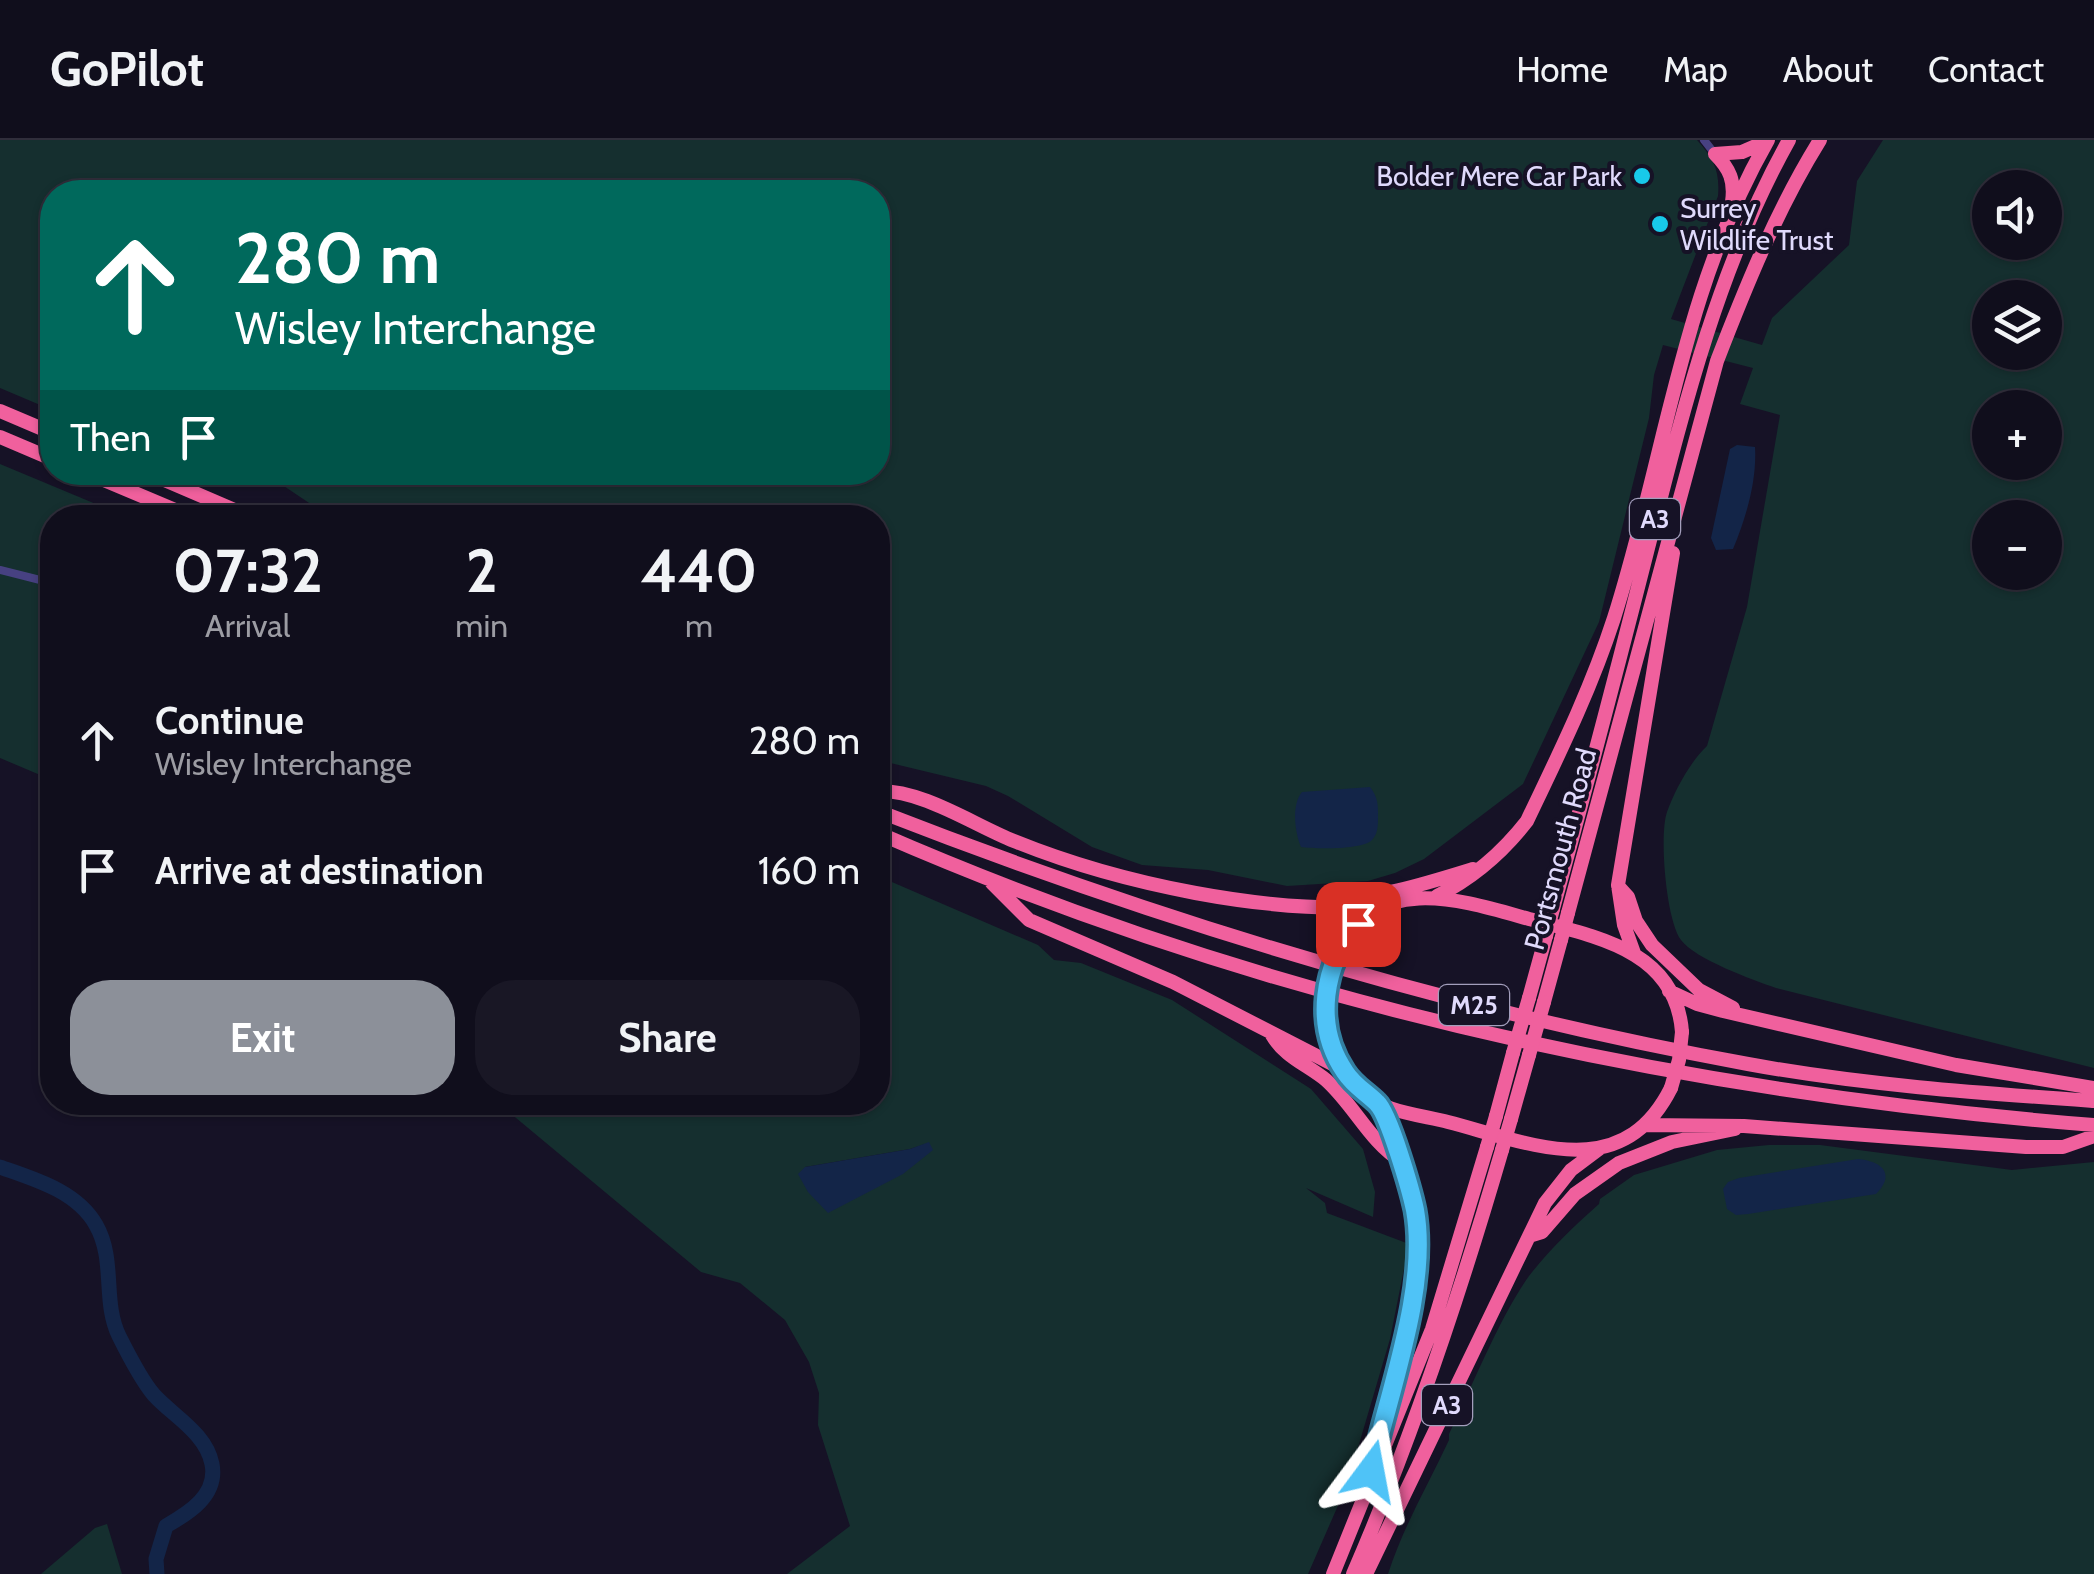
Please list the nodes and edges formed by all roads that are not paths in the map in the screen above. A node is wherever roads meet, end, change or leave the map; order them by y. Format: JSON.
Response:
{"nodes":[{"id":1,"x":1704,"y":140,"type":"edge"},
{"id":2,"x":1767,"y":140,"type":"edge"},
{"id":3,"x":1788,"y":140,"type":"edge"},
{"id":4,"x":1820,"y":140,"type":"edge"},
{"id":5,"x":1715,"y":154,"type":"junction"},
{"id":6,"x":1729,"y":218,"type":"junction"},
{"id":7,"x":0,"y":411,"type":"edge"},
{"id":8,"x":40,"y":428,"type":"edge"},
{"id":9,"x":0,"y":437,"type":"edge"},
{"id":10,"x":40,"y":454,"type":"edge"},
{"id":11,"x":116,"y":485,"type":"edge"},
{"id":12,"x":176,"y":485,"type":"edge"},
{"id":13,"x":163,"y":505,"type":"edge"},
{"id":14,"x":222,"y":505,"type":"edge"},
{"id":15,"x":1674,"y":522,"type":"junction"},
{"id":16,"x":0,"y":570,"type":"edge"},
{"id":17,"x":40,"y":580,"type":"edge"},
{"id":18,"x":890,"y":791,"type":"edge"},
{"id":19,"x":890,"y":816,"type":"edge"},
{"id":20,"x":890,"y":837,"type":"edge"},
{"id":21,"x":1483,"y":866,"type":"junction"},
{"id":22,"x":992,"y":883,"type":"junction"},
{"id":23,"x":1618,"y":885,"type":"junction"},
{"id":24,"x":1437,"y":896,"type":"junction"},
{"id":25,"x":1294,"y":906,"type":"junction"},
{"id":26,"x":1383,"y":906,"type":"junction"},
{"id":27,"x":1561,"y":911,"type":"junction"},
{"id":28,"x":1634,"y":953,"type":"junction"},
{"id":29,"x":1668,"y":991,"type":"junction"},
{"id":30,"x":1740,"y":1014,"type":"junction"},
{"id":31,"x":1272,"y":1034,"type":"junction"},
{"id":32,"x":1344,"y":1070,"type":"junction"},
{"id":33,"x":2094,"y":1088,"type":"edge"},
{"id":34,"x":2094,"y":1101,"type":"edge"},
{"id":35,"x":1379,"y":1104,"type":"junction"},
{"id":36,"x":1644,"y":1125,"type":"junction"},
{"id":37,"x":2094,"y":1125,"type":"edge"},
{"id":38,"x":1744,"y":1126,"type":"junction"},
{"id":39,"x":2094,"y":1136,"type":"edge"},
{"id":40,"x":1495,"y":1148,"type":"junction"},
{"id":41,"x":1599,"y":1149,"type":"junction"},
{"id":42,"x":1402,"y":1162,"type":"junction"},
{"id":43,"x":1529,"y":1236,"type":"junction"},
{"id":44,"x":1364,"y":1502,"type":"junction"},
{"id":45,"x":1334,"y":1574,"type":"edge"},
{"id":46,"x":1353,"y":1574,"type":"edge"},
{"id":47,"x":1366,"y":1574,"type":"edge"}],
"edges":[{"from":1,"to":5,"type":"street"},
{"from":2,"to":5,"type":"highway","number":"A3"},
{"from":2,"to":6,"type":"highway","number":"A3"},
{"from":3,"to":27,"type":"highway","name":"Portsmouth Road","number":"A3"},
{"from":4,"to":15,"type":"highway","name":"Portsmouth Road","number":"A3"},
{"from":5,"to":6,"type":"highway","number":"A3"},
{"from":6,"to":21,"type":"highway","number":"A3"},
{"from":7,"to":8,"type":"highway"},
{"from":9,"to":10,"type":"highway"},
{"from":11,"to":13,"type":"highway"},
{"from":12,"to":14,"type":"highway"},
{"from":15,"to":23,"type":"highway","number":"A3"},
{"from":15,"to":27,"type":"highway","name":"Portsmouth Road","number":"A3"},
{"from":16,"to":17,"type":"street"},
{"from":18,"to":25,"type":"highway"},
{"from":19,"to":34,"type":"highway","number":"M25"},
{"from":20,"to":22,"type":"highway","number":"M25"},
{"from":21,"to":24,"type":"highway","number":"A3"},
{"from":21,"to":25,"type":"highway"},
{"from":22,"to":31,"type":"highway","number":"M25"},
{"from":22,"to":37,"type":"highway","number":"M25"},
{"from":23,"to":28,"type":"highway","number":"A3"},
{"from":23,"to":30,"type":"highway"},
{"from":24,"to":26,"type":"highway"},
{"from":24,"to":28,"type":"highway"},
{"from":25,"to":26,"type":"highway"},
{"from":26,"to":32,"type":"highway","bridge":true},
{"from":27,"to":40,"type":"highway","name":"Portsmouth Road","number":"A3","bridge":true},
{"from":28,"to":29,"type":"highway"},
{"from":29,"to":30,"type":"highway"},
{"from":29,"to":36,"type":"highway","bridge":true},
{"from":30,"to":33,"type":"highway"},
{"from":31,"to":32,"type":"highway","number":"M25"},
{"from":31,"to":42,"type":"highway","number":"M25"},
{"from":32,"to":35,"type":"highway"},
{"from":35,"to":41,"type":"highway"},
{"from":35,"to":42,"type":"highway","number":"A3"},
{"from":36,"to":38,"type":"highway"},
{"from":36,"to":41,"type":"highway"},
{"from":38,"to":39,"type":"highway"},
{"from":38,"to":43,"type":"highway"},
{"from":40,"to":44,"type":"highway","name":"Portsmouth Road","number":"A3"},
{"from":40,"to":46,"type":"highway","name":"Portsmouth Road","number":"A3"},
{"from":41,"to":43,"type":"highway","number":"A3"},
{"from":42,"to":44,"type":"highway","number":"A3"},
{"from":43,"to":47,"type":"highway","number":"A3"},
{"from":44,"to":45,"type":"highway","name":"Portsmouth Road","number":"A3"}]}
